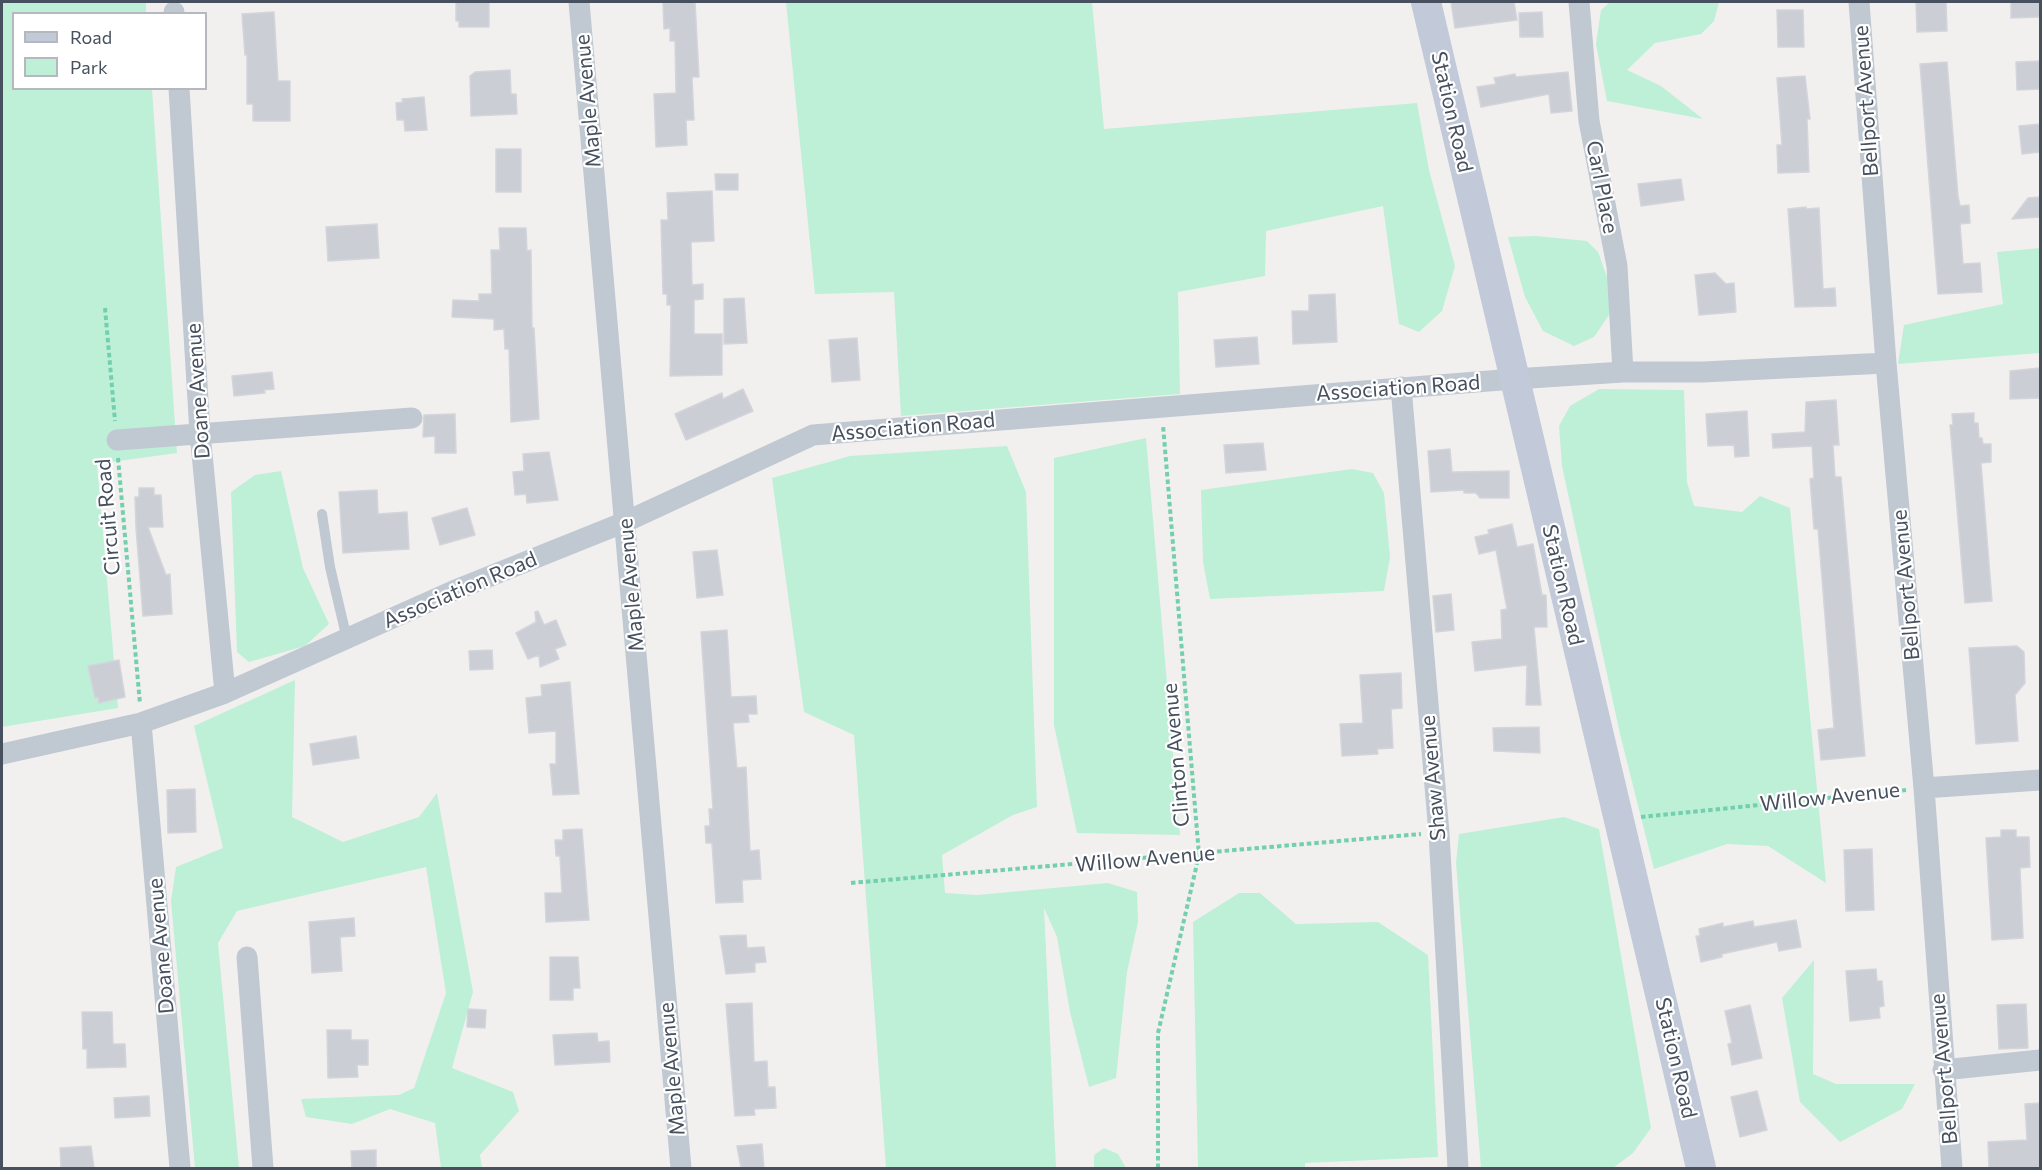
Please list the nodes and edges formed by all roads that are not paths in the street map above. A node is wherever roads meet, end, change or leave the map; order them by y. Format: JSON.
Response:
{"nodes":[{"id":1,"x":579,"y":2,"type":"edge"},
{"id":2,"x":1426,"y":2,"type":"edge"},
{"id":3,"x":1579,"y":2,"type":"edge"},
{"id":4,"x":1859,"y":2,"type":"edge"},
{"id":5,"x":179,"y":90,"type":"edge"},
{"id":6,"x":1886,"y":363,"type":"junction"},
{"id":7,"x":1623,"y":372,"type":"junction"},
{"id":8,"x":1514,"y":379,"type":"junction"},
{"id":9,"x":1401,"y":387,"type":"junction"},
{"id":10,"x":412,"y":418,"type":"dead end"},
{"id":11,"x":200,"y":433,"type":"junction"},
{"id":12,"x":117,"y":440,"type":"road end"},
{"id":13,"x":322,"y":514,"type":"dead end"},
{"id":14,"x":625,"y":522,"type":"junction"},
{"id":15,"x":347,"y":639,"type":"junction"},
{"id":16,"x":225,"y":693,"type":"junction"},
{"id":17,"x":141,"y":723,"type":"junction"},
{"id":18,"x":2,"y":754,"type":"edge"},
{"id":19,"x":2040,"y":780,"type":"edge"},
{"id":20,"x":1924,"y":788,"type":"junction"},
{"id":21,"x":247,"y":957,"type":"dead end"},
{"id":22,"x":2040,"y":1060,"type":"edge"},
{"id":23,"x":1943,"y":1070,"type":"junction"},
{"id":24,"x":180,"y":1168,"type":"edge"},
{"id":25,"x":263,"y":1168,"type":"edge"},
{"id":26,"x":681,"y":1168,"type":"edge"},
{"id":27,"x":1458,"y":1168,"type":"edge"},
{"id":28,"x":1701,"y":1168,"type":"edge"},
{"id":29,"x":1952,"y":1168,"type":"edge"}],
"edges":[{"from":1,"to":14,"type":"street","name":"Maple Avenue"},
{"from":2,"to":8,"type":"main road","name":"Station Road"},
{"from":3,"to":7,"type":"street","name":"Carl Place"},
{"from":4,"to":6,"type":"street","name":"Bellport Avenue"},
{"from":5,"to":11,"type":"street","name":"Doane Avenue"},
{"from":6,"to":7,"type":"street","name":"Association Road"},
{"from":6,"to":20,"type":"street","name":"Bellport Avenue"},
{"from":7,"to":8,"type":"street","name":"Association Road"},
{"from":8,"to":9,"type":"street","name":"Association Road"},
{"from":8,"to":28,"type":"main road","name":"Station Road"},
{"from":9,"to":14,"type":"street","name":"Association Road"},
{"from":9,"to":27,"type":"street","name":"Shaw Avenue"},
{"from":10,"to":11,"type":"street"},
{"from":11,"to":12,"type":"street"},
{"from":11,"to":16,"type":"street","name":"Doane Avenue"},
{"from":13,"to":15,"type":"lane"},
{"from":14,"to":15,"type":"street","name":"Association Road"},
{"from":14,"to":26,"type":"street","name":"Maple Avenue"},
{"from":15,"to":16,"type":"street","name":"Association Road"},
{"from":16,"to":17,"type":"street","name":"Association Road"},
{"from":17,"to":18,"type":"street","name":"Association Road"},
{"from":17,"to":24,"type":"street","name":"Doane Avenue"},
{"from":19,"to":20,"type":"street","name":"Willow Avenue"},
{"from":20,"to":23,"type":"street","name":"Bellport Avenue"},
{"from":21,"to":25,"type":"street"},
{"from":22,"to":23,"type":"street"},
{"from":23,"to":29,"type":"street","name":"Bellport Avenue"}]}
